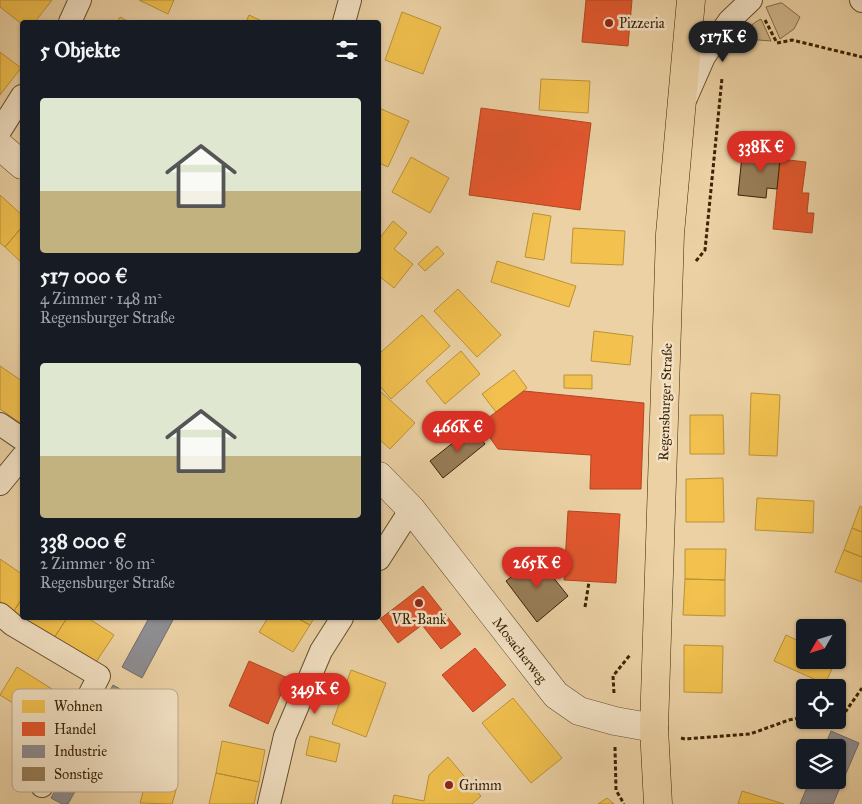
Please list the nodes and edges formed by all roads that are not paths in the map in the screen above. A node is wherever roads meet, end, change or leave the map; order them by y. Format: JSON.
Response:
{"nodes":[{"id":1,"x":80,"y":0,"type":"edge"},
{"id":2,"x":350,"y":0,"type":"edge"},
{"id":3,"x":691,"y":0,"type":"edge"},
{"id":4,"x":756,"y":6,"type":"edge"},
{"id":5,"x":71,"y":20,"type":"edge"},
{"id":6,"x":345,"y":20,"type":"edge"},
{"id":7,"x":20,"y":99,"type":"edge"},
{"id":8,"x":679,"y":115,"type":"junction"},
{"id":9,"x":0,"y":131,"type":"edge"},
{"id":10,"x":0,"y":146,"type":"edge"},
{"id":11,"x":20,"y":163,"type":"edge"},
{"id":12,"x":0,"y":424,"type":"edge"},
{"id":13,"x":20,"y":438,"type":"edge"},
{"id":14,"x":20,"y":459,"type":"edge"},
{"id":15,"x":381,"y":478,"type":"edge"},
{"id":16,"x":0,"y":484,"type":"edge"},
{"id":17,"x":410,"y":509,"type":"junction"},
{"id":18,"x":381,"y":556,"type":"edge"},
{"id":19,"x":0,"y":614,"type":"edge"},
{"id":20,"x":341,"y":620,"type":"edge"},
{"id":21,"x":92,"y":689,"type":"edge"},
{"id":22,"x":654,"y":728,"type":"junction"},
{"id":23,"x":269,"y":804,"type":"edge"},
{"id":24,"x":658,"y":804,"type":"edge"}],
"edges":[{"from":1,"to":5,"type":"street"},
{"from":2,"to":6,"type":"street"},
{"from":3,"to":8,"type":"main road","name":"Regensburger Straße"},
{"from":4,"to":8,"type":"street"},
{"from":7,"to":9,"type":"street"},
{"from":8,"to":22,"type":"main road","name":"Regensburger Straße"},
{"from":10,"to":11,"type":"street"},
{"from":12,"to":13,"type":"street"},
{"from":14,"to":16,"type":"street"},
{"from":15,"to":17,"type":"street","name":"Mosacherweg"},
{"from":17,"to":18,"type":"street"},
{"from":17,"to":22,"type":"street","name":"Mosacherweg"},
{"from":19,"to":21,"type":"street"},
{"from":20,"to":23,"type":"street"},
{"from":22,"to":24,"type":"main road","name":"Regensburger Straße"}]}
